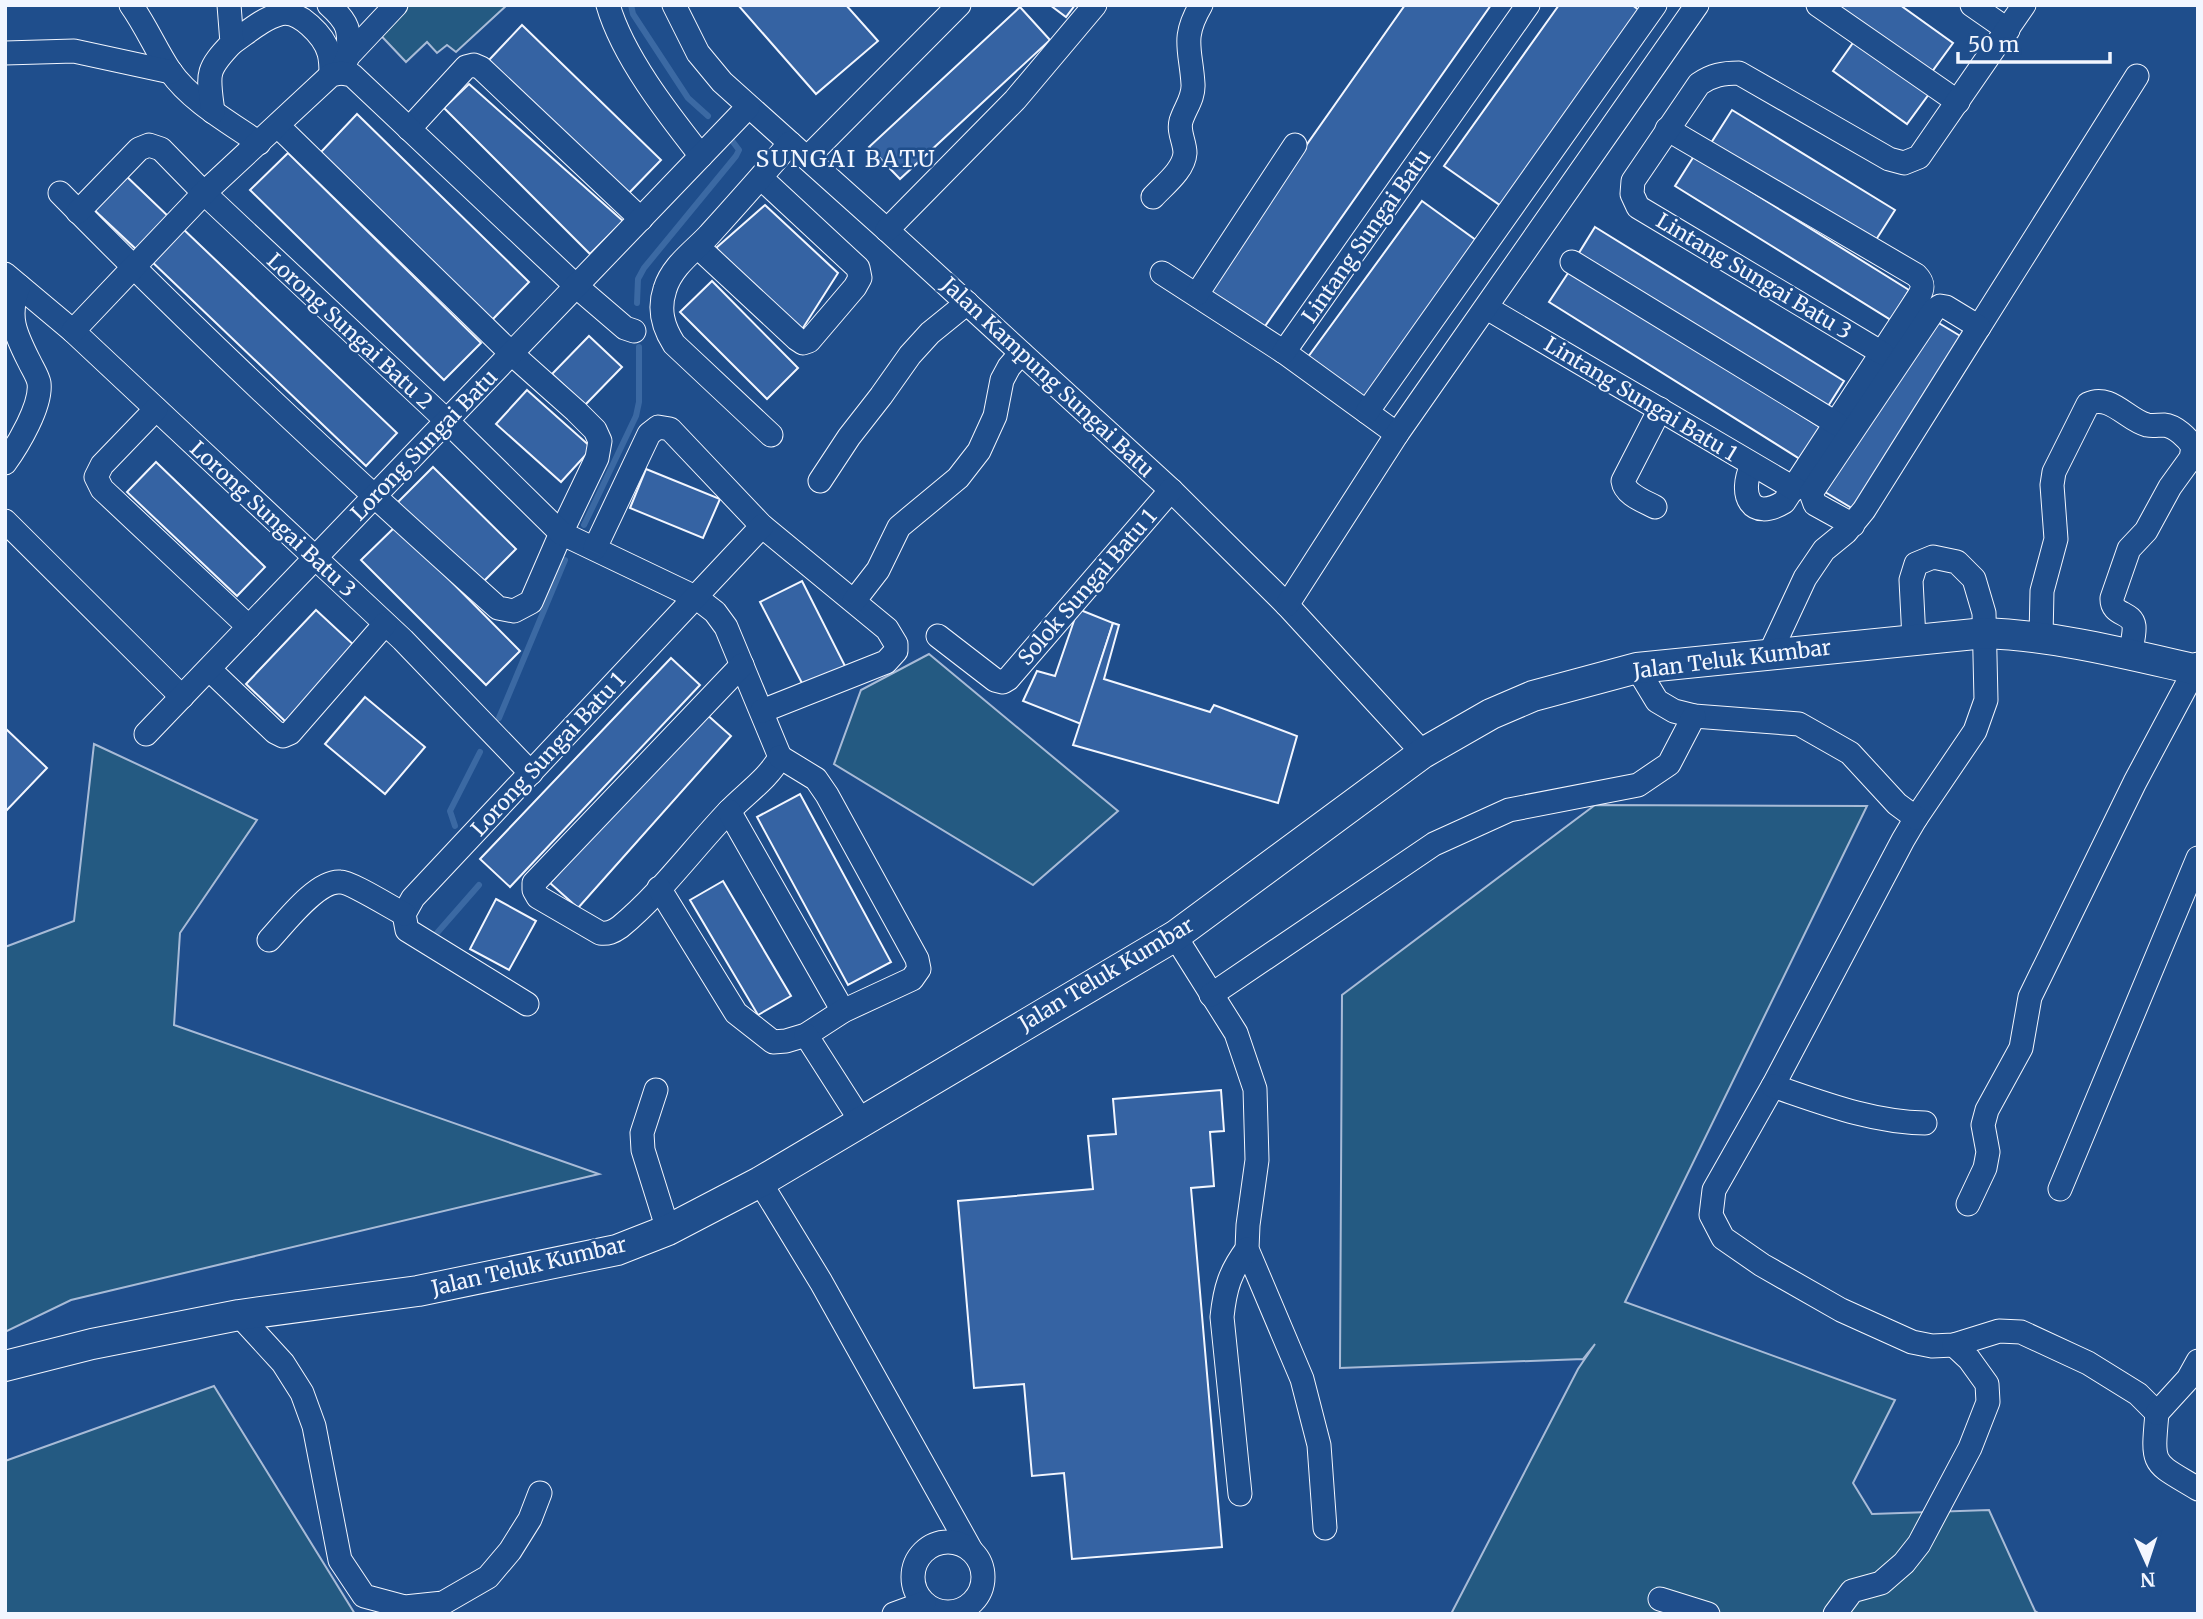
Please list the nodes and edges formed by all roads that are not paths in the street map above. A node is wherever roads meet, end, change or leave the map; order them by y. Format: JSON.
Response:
{"nodes":[{"id":1,"x":131,"y":5,"type":"edge"},
{"id":2,"x":229,"y":5,"type":"edge"},
{"id":3,"x":329,"y":5,"type":"edge"},
{"id":4,"x":396,"y":5,"type":"edge"},
{"id":5,"x":608,"y":5,"type":"edge"},
{"id":6,"x":674,"y":5,"type":"edge"},
{"id":7,"x":959,"y":5,"type":"edge"},
{"id":8,"x":1095,"y":5,"type":"edge"},
{"id":9,"x":1201,"y":5,"type":"edge"},
{"id":10,"x":1528,"y":5,"type":"edge"},
{"id":11,"x":1655,"y":5,"type":"edge"},
{"id":12,"x":1697,"y":5,"type":"edge"},
{"id":13,"x":1818,"y":5,"type":"edge"},
{"id":14,"x":1972,"y":5,"type":"edge"},
{"id":15,"x":2024,"y":5,"type":"edge"},
{"id":16,"x":2008,"y":30,"type":"junction"},
{"id":17,"x":232,"y":43,"type":"junction"},
{"id":18,"x":5,"y":52,"type":"edge"},
{"id":19,"x":340,"y":68,"type":"junction"},
{"id":20,"x":171,"y":72,"type":"junction"},
{"id":21,"x":2137,"y":76,"type":"dead end"},
{"id":22,"x":1958,"y":102,"type":"junction"},
{"id":23,"x":748,"y":107,"type":"junction"},
{"id":24,"x":213,"y":112,"type":"junction"},
{"id":25,"x":278,"y":126,"type":"junction"},
{"id":26,"x":409,"y":129,"type":"junction"},
{"id":27,"x":1667,"y":129,"type":"junction"},
{"id":28,"x":259,"y":143,"type":"junction"},
{"id":29,"x":1295,"y":145,"type":"dead end"},
{"id":30,"x":799,"y":150,"type":"junction"},
{"id":31,"x":701,"y":156,"type":"junction"},
{"id":32,"x":761,"y":178,"type":"junction"},
{"id":33,"x":60,"y":193,"type":"dead end"},
{"id":34,"x":204,"y":193,"type":"junction"},
{"id":35,"x":1153,"y":197,"type":"dead end"},
{"id":36,"x":78,"y":212,"type":"junction"},
{"id":37,"x":640,"y":219,"type":"junction"},
{"id":38,"x":887,"y":230,"type":"junction"},
{"id":39,"x":698,"y":247,"type":"junction"},
{"id":40,"x":1572,"y":262,"type":"dead end"},
{"id":41,"x":133,"y":267,"type":"junction"},
{"id":42,"x":1163,"y":273,"type":"dead end"},
{"id":43,"x":12,"y":280,"type":"edge"},
{"id":44,"x":576,"y":286,"type":"junction"},
{"id":45,"x":1197,"y":294,"type":"junction"},
{"id":46,"x":967,"y":303,"type":"junction"},
{"id":47,"x":1486,"y":308,"type":"junction"},
{"id":48,"x":1979,"y":327,"type":"junction"},
{"id":49,"x":648,"y":329,"type":"junction"},
{"id":50,"x":73,"y":331,"type":"junction"},
{"id":51,"x":1284,"y":352,"type":"junction"},
{"id":52,"x":1021,"y":353,"type":"junction"},
{"id":53,"x":1882,"y":353,"type":"junction"},
{"id":54,"x":512,"y":354,"type":"junction"},
{"id":55,"x":156,"y":409,"type":"junction"},
{"id":56,"x":1660,"y":409,"type":"junction"},
{"id":57,"x":1367,"y":412,"type":"junction"},
{"id":58,"x":447,"y":421,"type":"junction"},
{"id":59,"x":1838,"y":424,"type":"junction"},
{"id":60,"x":1397,"y":434,"type":"junction"},
{"id":61,"x":771,"y":435,"type":"dead end"},
{"id":62,"x":5,"y":463,"type":"edge"},
{"id":63,"x":1752,"y":465,"type":"junction"},
{"id":64,"x":820,"y":481,"type":"dead end"},
{"id":65,"x":1795,"y":489,"type":"junction"},
{"id":66,"x":1171,"y":490,"type":"junction"},
{"id":67,"x":374,"y":497,"type":"junction"},
{"id":68,"x":1655,"y":508,"type":"dead end"},
{"id":69,"x":5,"y":521,"type":"edge"},
{"id":70,"x":1853,"y":525,"type":"junction"},
{"id":71,"x":762,"y":526,"type":"junction"},
{"id":72,"x":561,"y":533,"type":"junction"},
{"id":73,"x":595,"y":548,"type":"junction"},
{"id":74,"x":314,"y":559,"type":"junction"},
{"id":75,"x":697,"y":598,"type":"junction"},
{"id":76,"x":854,"y":601,"type":"junction"},
{"id":77,"x":1287,"y":605,"type":"junction"},
{"id":78,"x":384,"y":624,"type":"junction"},
{"id":79,"x":249,"y":627,"type":"junction"},
{"id":80,"x":1985,"y":633,"type":"junction"},
{"id":81,"x":937,"y":636,"type":"dead end"},
{"id":82,"x":2041,"y":637,"type":"junction"},
{"id":83,"x":1914,"y":639,"type":"junction"},
{"id":84,"x":1770,"y":653,"type":"junction"},
{"id":85,"x":2130,"y":655,"type":"junction"},
{"id":86,"x":742,"y":665,"type":"junction"},
{"id":87,"x":1637,"y":668,"type":"junction"},
{"id":88,"x":2197,"y":668,"type":"edge"},
{"id":89,"x":209,"y":669,"type":"junction"},
{"id":90,"x":182,"y":697,"type":"junction"},
{"id":91,"x":762,"y":711,"type":"junction"},
{"id":92,"x":1694,"y":716,"type":"junction"},
{"id":93,"x":146,"y":734,"type":"dead end"},
{"id":94,"x":1423,"y":753,"type":"junction"},
{"id":95,"x":780,"y":757,"type":"junction"},
{"id":96,"x":531,"y":773,"type":"junction"},
{"id":97,"x":729,"y":811,"type":"junction"},
{"id":98,"x":1916,"y":818,"type":"junction"},
{"id":99,"x":2198,"y":859,"type":"edge"},
{"id":100,"x":659,"y":888,"type":"junction"},
{"id":101,"x":404,"y":914,"type":"junction"},
{"id":102,"x":1175,"y":936,"type":"junction"},
{"id":103,"x":270,"y":940,"type":"dead end"},
{"id":104,"x":1211,"y":995,"type":"junction"},
{"id":105,"x":527,"y":1004,"type":"dead end"},
{"id":106,"x":843,"y":1011,"type":"junction"},
{"id":107,"x":806,"y":1035,"type":"junction"},
{"id":108,"x":1773,"y":1086,"type":"junction"},
{"id":109,"x":656,"y":1090,"type":"dead end"},
{"id":110,"x":861,"y":1121,"type":"junction"},
{"id":111,"x":1925,"y":1123,"type":"dead end"},
{"id":112,"x":760,"y":1182,"type":"junction"},
{"id":113,"x":2060,"y":1189,"type":"dead end"},
{"id":114,"x":1968,"y":1204,"type":"dead end"},
{"id":115,"x":668,"y":1230,"type":"junction"},
{"id":116,"x":1248,"y":1249,"type":"junction"},
{"id":117,"x":239,"y":1315,"type":"junction"},
{"id":118,"x":1954,"y":1345,"type":"junction"},
{"id":119,"x":2198,"y":1361,"type":"edge"},
{"id":120,"x":5,"y":1366,"type":"edge"},
{"id":121,"x":2157,"y":1413,"type":"junction"},
{"id":122,"x":2198,"y":1489,"type":"edge"},
{"id":123,"x":540,"y":1493,"type":"dead end"},
{"id":124,"x":1240,"y":1494,"type":"dead end"},
{"id":125,"x":1325,"y":1528,"type":"dead end"},
{"id":126,"x":971,"y":1550,"type":"junction"},
{"id":127,"x":1660,"y":1599,"type":"dead end"},
{"id":128,"x":924,"y":1602,"type":"junction"},
{"id":129,"x":969,"y":1611,"type":"edge"},
{"id":130,"x":894,"y":1614,"type":"edge"},
{"id":131,"x":1708,"y":1614,"type":"edge"},
{"id":132,"x":1835,"y":1614,"type":"edge"}],
"edges":[{"from":1,"to":20,"type":"street"},
{"from":2,"to":17,"type":"street"},
{"from":3,"to":19,"type":"street"},
{"from":4,"to":19,"type":"street"},
{"from":5,"to":31,"type":"street"},
{"from":6,"to":23,"type":"street","name":"Jalan Kampung Sungai Batu"},
{"from":7,"to":30,"type":"street"},
{"from":8,"to":38,"type":"street"},
{"from":9,"to":35,"type":"street"},
{"from":10,"to":51,"type":"street","name":"Lintang Sungai Batu"},
{"from":11,"to":57,"type":"street"},
{"from":12,"to":47,"type":"street"},
{"from":13,"to":22,"type":"street"},
{"from":14,"to":16,"type":"street"},
{"from":15,"to":16,"type":"street"},
{"from":16,"to":22,"type":"street"},
{"from":17,"to":19,"type":"street"},
{"from":17,"to":24,"type":"street"},
{"from":18,"to":20,"type":"street"},
{"from":19,"to":25,"type":"street"},
{"from":19,"to":26,"type":"street"},
{"from":20,"to":24,"type":"street"},
{"from":21,"to":48,"type":"street"},
{"from":22,"to":27,"type":"street"},
{"from":23,"to":30,"type":"street","name":"Jalan Kampung Sungai Batu"},
{"from":23,"to":31,"type":"street","name":"Lorong Sungai Batu"},
{"from":24,"to":28,"type":"street"},
{"from":25,"to":28,"type":"street"},
{"from":25,"to":54,"type":"street"},
{"from":26,"to":37,"type":"street"},
{"from":26,"to":44,"type":"street"},
{"from":27,"to":53,"type":"street","name":"Lintang Sungai Batu 3"},
{"from":27,"to":53,"type":"street"},
{"from":28,"to":34,"type":"street"},
{"from":29,"to":45,"type":"street"},
{"from":30,"to":32,"type":"street"},
{"from":30,"to":38,"type":"street","name":"Jalan Kampung Sungai Batu"},
{"from":31,"to":37,"type":"street","name":"Lorong Sungai Batu"},
{"from":32,"to":39,"type":"street"},
{"from":32,"to":39,"type":"street"},
{"from":33,"to":36,"type":"street"},
{"from":34,"to":36,"type":"street","name":"Lorong Sungai Batu 2"},
{"from":34,"to":41,"type":"street"},
{"from":34,"to":58,"type":"street","name":"Lorong Sungai Batu 2"},
{"from":36,"to":41,"type":"street"},
{"from":37,"to":44,"type":"street","name":"Lorong Sungai Batu"},
{"from":38,"to":46,"type":"street","name":"Jalan Kampung Sungai Batu"},
{"from":39,"to":49,"type":"street"},
{"from":40,"to":59,"type":"street"},
{"from":41,"to":50,"type":"street"},
{"from":41,"to":67,"type":"street"},
{"from":42,"to":45,"type":"street"},
{"from":43,"to":50,"type":"street","name":"Lorong Sungai Batu 3"},
{"from":43,"to":62,"type":"street"},
{"from":44,"to":49,"type":"street"},
{"from":44,"to":54,"type":"street","name":"Lorong Sungai Batu"},
{"from":45,"to":51,"type":"street"},
{"from":46,"to":52,"type":"street","name":"Jalan Kampung Sungai Batu"},
{"from":46,"to":64,"type":"street"},
{"from":47,"to":56,"type":"street","name":"Lintang Sungai Batu 1"},
{"from":47,"to":60,"type":"street"},
{"from":48,"to":70,"type":"street"},
{"from":48,"to":70,"type":"street"},
{"from":49,"to":61,"type":"street"},
{"from":50,"to":55,"type":"street","name":"Lorong Sungai Batu 3"},
{"from":51,"to":57,"type":"street"},
{"from":52,"to":66,"type":"street","name":"Jalan Kampung Sungai Batu"},
{"from":52,"to":76,"type":"street"},
{"from":53,"to":59,"type":"street"},
{"from":54,"to":58,"type":"street","name":"Lorong Sungai Batu"},
{"from":54,"to":72,"type":"street"},
{"from":55,"to":74,"type":"street","name":"Lorong Sungai Batu 3"},
{"from":55,"to":79,"type":"street"},
{"from":56,"to":63,"type":"street","name":"Lintang Sungai Batu 1"},
{"from":56,"to":68,"type":"street"},
{"from":57,"to":60,"type":"street"},
{"from":58,"to":67,"type":"street","name":"Lorong Sungai Batu"},
{"from":58,"to":72,"type":"street","name":"Lorong Sungai Batu 2"},
{"from":59,"to":65,"type":"street"},
{"from":60,"to":77,"type":"street"},
{"from":63,"to":65,"type":"street","name":"Lintang Sungai Batu 1"},
{"from":63,"to":65,"type":"street"},
{"from":66,"to":77,"type":"street","name":"Jalan Kampung Sungai Batu"},
{"from":66,"to":81,"type":"street","name":"Solok Sungai Batu 1"},
{"from":67,"to":72,"type":"street"},
{"from":67,"to":74,"type":"street","name":"Lorong Sungai Batu"},
{"from":69,"to":90,"type":"street"},
{"from":70,"to":84,"type":"street"},
{"from":71,"to":73,"type":"street"},
{"from":71,"to":75,"type":"street","name":"Lorong Sungai Batu 1"},
{"from":71,"to":76,"type":"street"},
{"from":72,"to":73,"type":"street","name":"Lorong Sungai Batu 2"},
{"from":73,"to":75,"type":"street","name":"Lorong Sungai Batu 2"},
{"from":74,"to":78,"type":"street","name":"Lorong Sungai Batu 3"},
{"from":74,"to":79,"type":"street","name":"Lorong Sungai Batu"},
{"from":75,"to":86,"type":"street","name":"Lorong Sungai Batu 2"},
{"from":75,"to":96,"type":"street","name":"Lorong Sungai Batu 1"},
{"from":76,"to":91,"type":"street"},
{"from":77,"to":94,"type":"street","name":"Jalan Kampung Sungai Batu"},
{"from":78,"to":89,"type":"street"},
{"from":78,"to":96,"type":"street","name":"Lorong Sungai Batu 3"},
{"from":79,"to":89,"type":"street","name":"Lorong Sungai Batu"},
{"from":80,"to":82,"type":"main road","name":"Jalan Teluk Kumbar"},
{"from":80,"to":83,"type":"main road","name":"Jalan Teluk Kumbar"},
{"from":80,"to":83,"type":"street"},
{"from":80,"to":98,"type":"street"},
{"from":82,"to":85,"type":"main road","name":"Jalan Teluk Kumbar"},
{"from":82,"to":85,"type":"street"},
{"from":83,"to":84,"type":"main road","name":"Jalan Teluk Kumbar"},
{"from":84,"to":87,"type":"main road","name":"Jalan Teluk Kumbar"},
{"from":85,"to":88,"type":"main road","name":"Jalan Teluk Kumbar"},
{"from":86,"to":91,"type":"street","name":"Lorong Sungai Batu 2"},
{"from":86,"to":100,"type":"street"},
{"from":87,"to":92,"type":"street"},
{"from":87,"to":94,"type":"main road","name":"Jalan Teluk Kumbar"},
{"from":88,"to":114,"type":"street"},
{"from":89,"to":90,"type":"street","name":"Lorong Sungai Batu"},
{"from":90,"to":93,"type":"street","name":"Lorong Sungai Batu"},
{"from":91,"to":95,"type":"street","name":"Lorong Sungai Batu 2"},
{"from":92,"to":98,"type":"street"},
{"from":92,"to":104,"type":"street"},
{"from":94,"to":102,"type":"main road","name":"Jalan Teluk Kumbar"},
{"from":95,"to":97,"type":"street"},
{"from":95,"to":106,"type":"street"},
{"from":96,"to":101,"type":"street","name":"Lorong Sungai Batu 1"},
{"from":97,"to":100,"type":"street"},
{"from":97,"to":106,"type":"street"},
{"from":98,"to":108,"type":"street"},
{"from":99,"to":113,"type":"street"},
{"from":100,"to":107,"type":"street"},
{"from":101,"to":103,"type":"street"},
{"from":101,"to":105,"type":"street"},
{"from":102,"to":104,"type":"street"},
{"from":102,"to":110,"type":"main road","name":"Jalan Teluk Kumbar"},
{"from":104,"to":116,"type":"street"},
{"from":106,"to":107,"type":"street"},
{"from":107,"to":110,"type":"street"},
{"from":108,"to":111,"type":"street"},
{"from":108,"to":118,"type":"street"},
{"from":109,"to":115,"type":"street"},
{"from":110,"to":112,"type":"main road","name":"Jalan Teluk Kumbar"},
{"from":112,"to":115,"type":"main road","name":"Jalan Teluk Kumbar"},
{"from":112,"to":126,"type":"street"},
{"from":115,"to":117,"type":"main road","name":"Jalan Teluk Kumbar"},
{"from":116,"to":124,"type":"street"},
{"from":116,"to":125,"type":"street"},
{"from":117,"to":120,"type":"main road","name":"Jalan Teluk Kumbar"},
{"from":117,"to":123,"type":"street"},
{"from":118,"to":121,"type":"street"},
{"from":118,"to":132,"type":"street"},
{"from":119,"to":121,"type":"street"},
{"from":121,"to":122,"type":"street"},
{"from":126,"to":128,"type":"street"},
{"from":126,"to":129,"type":"street"},
{"from":127,"to":131,"type":"street"},
{"from":128,"to":129,"type":"street"},
{"from":128,"to":130,"type":"street"}]}
